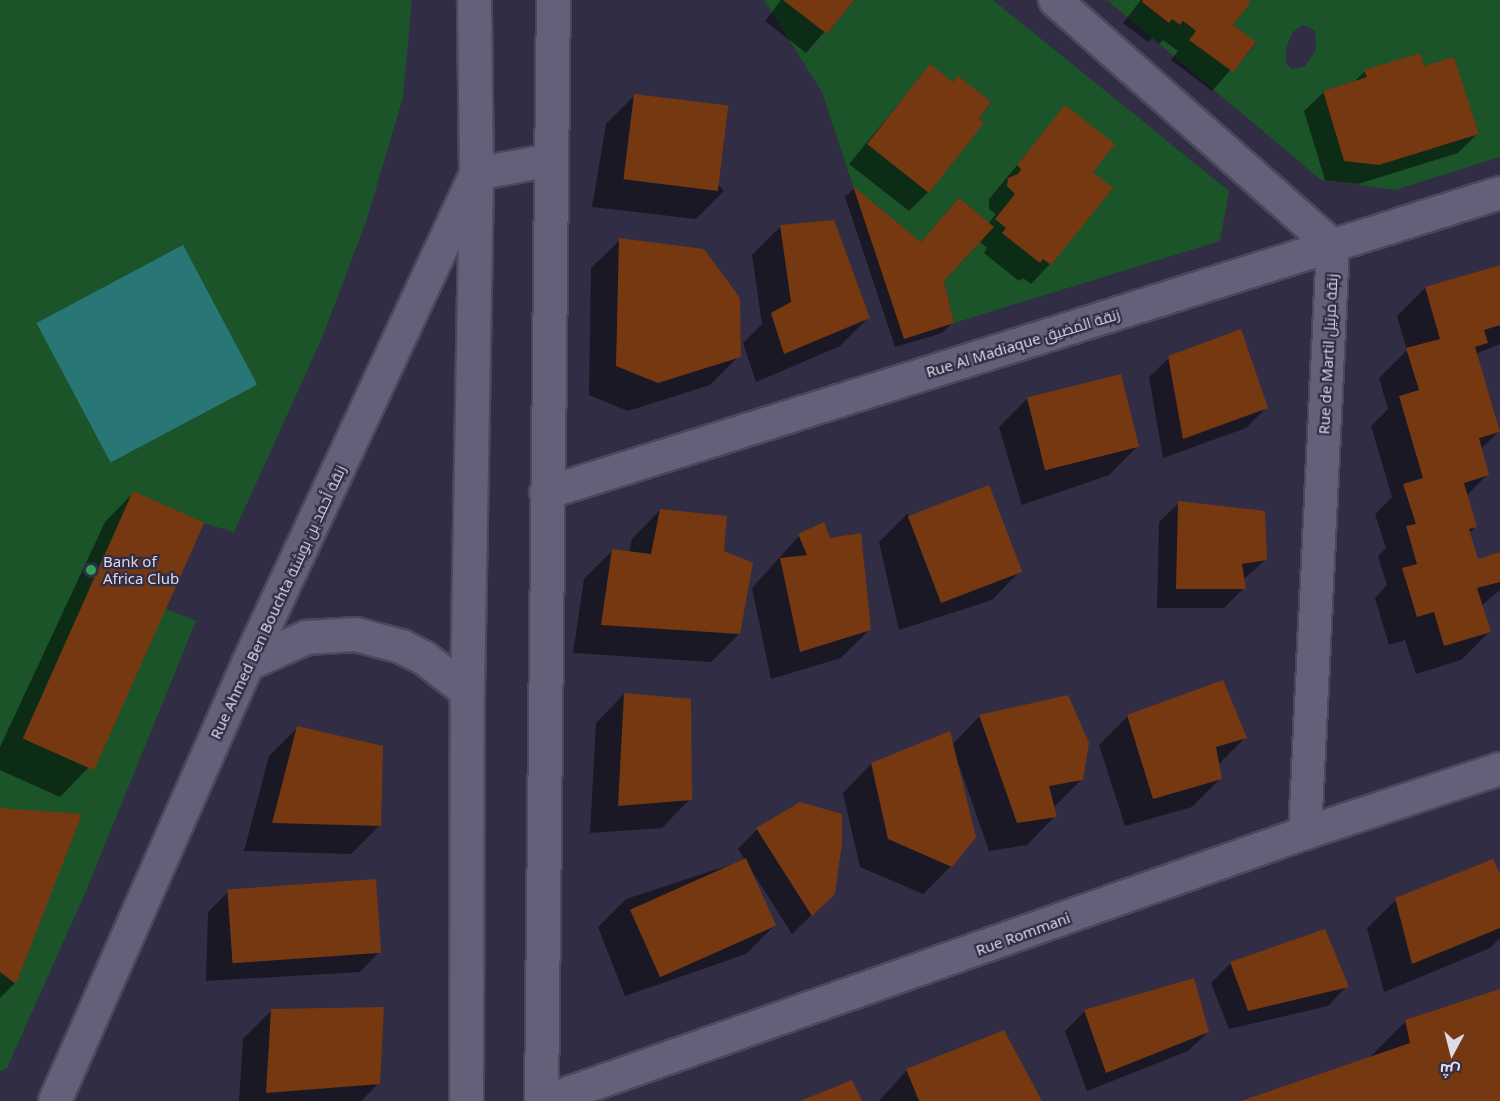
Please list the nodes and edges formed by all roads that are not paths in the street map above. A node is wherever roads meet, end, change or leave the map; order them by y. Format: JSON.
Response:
{"nodes":[{"id":1,"x":474,"y":0,"type":"edge"},
{"id":2,"x":553,"y":0,"type":"edge"},
{"id":3,"x":1055,"y":0,"type":"edge"},
{"id":4,"x":551,"y":160,"type":"junction"},
{"id":5,"x":476,"y":174,"type":"junction"},
{"id":6,"x":1500,"y":193,"type":"edge"},
{"id":7,"x":1333,"y":246,"type":"junction"},
{"id":8,"x":546,"y":493,"type":"junction"},
{"id":9,"x":248,"y":663,"type":"junction"},
{"id":10,"x":467,"y":691,"type":"junction"},
{"id":11,"x":1500,"y":769,"type":"edge"},
{"id":12,"x":1305,"y":833,"type":"junction"},
{"id":13,"x":55,"y":1101,"type":"edge"},
{"id":14,"x":466,"y":1101,"type":"edge"},
{"id":15,"x":541,"y":1101,"type":"edge"},
{"id":16,"x":546,"y":1101,"type":"edge"}],
"edges":[{"from":1,"to":5,"type":"main road"},
{"from":2,"to":4,"type":"main road"},
{"from":3,"to":7,"type":"street"},
{"from":4,"to":5,"type":"street"},
{"from":4,"to":8,"type":"main road"},
{"from":5,"to":9,"type":"street","name":"Rue Ahmed Ben Bouchta زنقة أحمد بن بوشتة"},
{"from":5,"to":10,"type":"main road"},
{"from":6,"to":7,"type":"street","name":"Rue Al Madiaque زنقة المضيق"},
{"from":7,"to":8,"type":"street","name":"Rue Al Madiaque زنقة المضيق"},
{"from":7,"to":12,"type":"street","name":"Rue de Martil زنقة مرتيل"},
{"from":8,"to":15,"type":"main road"},
{"from":9,"to":10,"type":"main road"},
{"from":9,"to":13,"type":"street","name":"Rue Ahmed Ben Bouchta زنقة أحمد بن بوشتة"},
{"from":10,"to":14,"type":"main road"},
{"from":11,"to":12,"type":"street","name":"Rue Rommani"},
{"from":12,"to":16,"type":"street","name":"Rue Rommani"}]}
